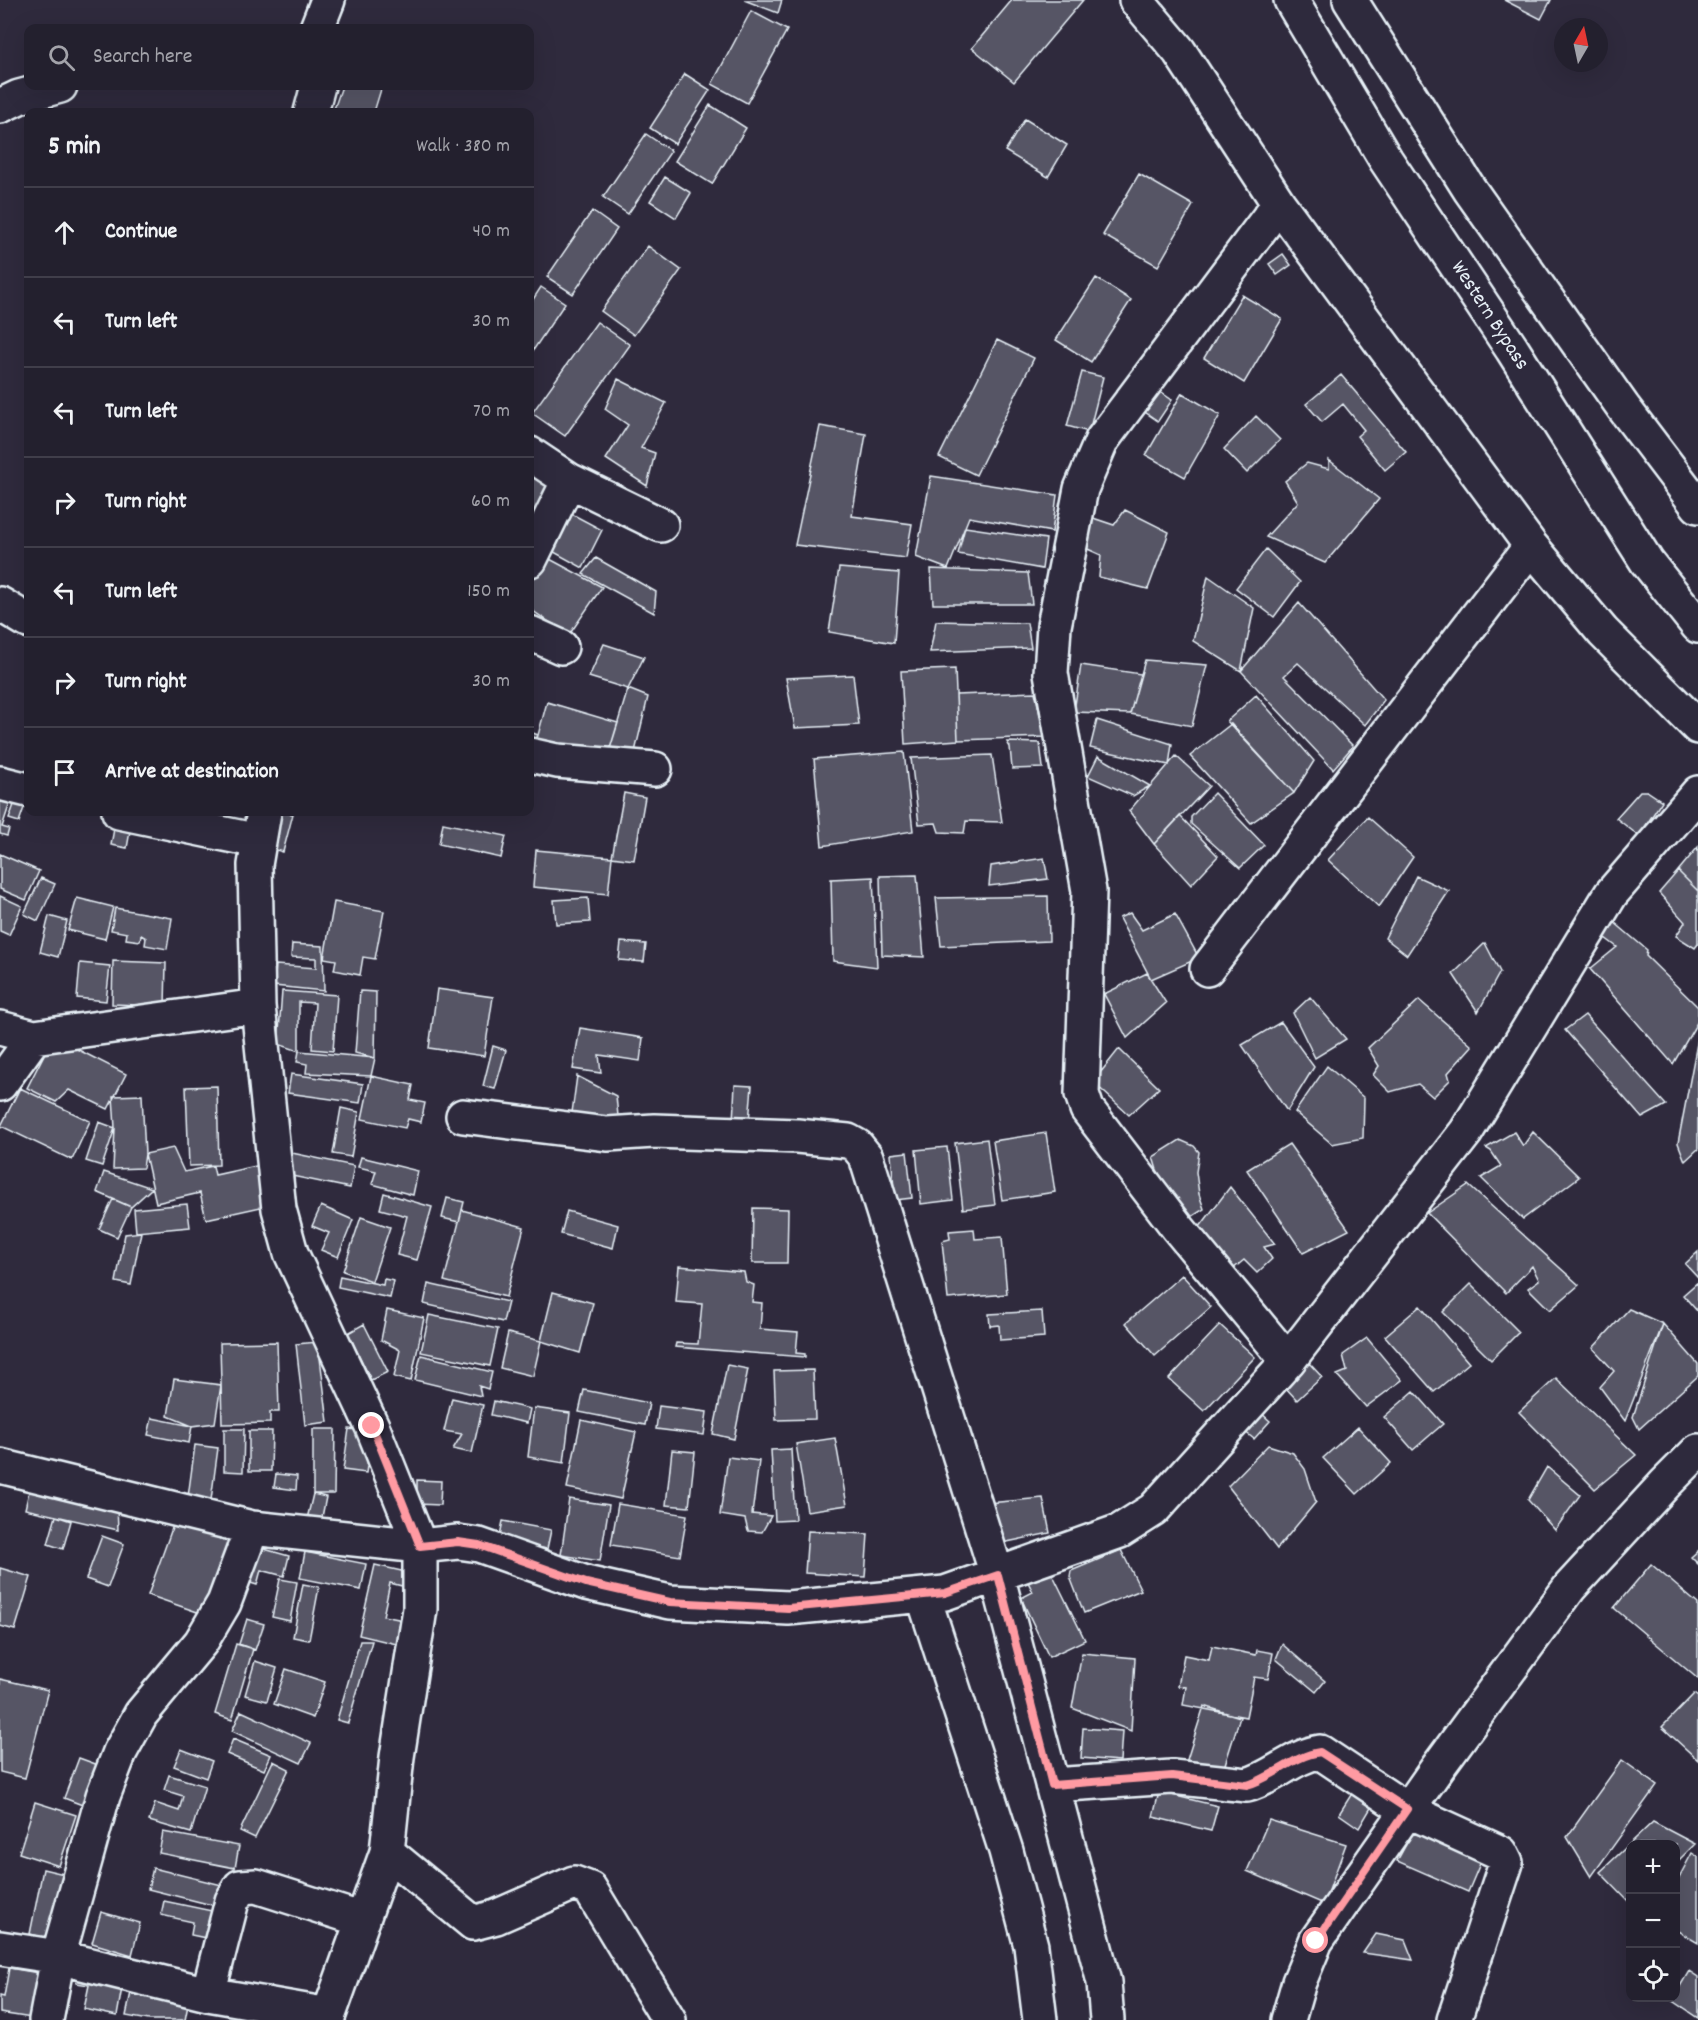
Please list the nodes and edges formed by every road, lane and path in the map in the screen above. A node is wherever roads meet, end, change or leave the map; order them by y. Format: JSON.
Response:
{"nodes":[{"id":1,"x":328,"y":0,"type":"edge"},
{"id":2,"x":1136,"y":0,"type":"edge"},
{"id":3,"x":1290,"y":0,"type":"edge"},
{"id":4,"x":1350,"y":0,"type":"edge"},
{"id":5,"x":319,"y":24,"type":"edge"},
{"id":6,"x":45,"y":90,"type":"edge"},
{"id":7,"x":317,"y":90,"type":"edge"},
{"id":8,"x":0,"y":106,"type":"edge"},
{"id":9,"x":312,"y":108,"type":"edge"},
{"id":10,"x":1279,"y":204,"type":"junction"},
{"id":11,"x":534,"y":457,"type":"edge"},
{"id":12,"x":569,"y":480,"type":"junction"},
{"id":13,"x":1698,"y":506,"type":"edge"},
{"id":14,"x":662,"y":525,"type":"dead end"},
{"id":15,"x":1531,"y":546,"type":"junction"},
{"id":16,"x":534,"y":552,"type":"edge"},
{"id":17,"x":0,"y":604,"type":"edge"},
{"id":18,"x":24,"y":619,"type":"edge"},
{"id":19,"x":1698,"y":626,"type":"edge"},
{"id":20,"x":534,"y":635,"type":"edge"},
{"id":21,"x":561,"y":647,"type":"dead end"},
{"id":22,"x":1698,"y":727,"type":"edge"},
{"id":23,"x":534,"y":756,"type":"edge"},
{"id":24,"x":655,"y":769,"type":"dead end"},
{"id":25,"x":0,"y":783,"type":"edge"},
{"id":26,"x":24,"y":789,"type":"edge"},
{"id":27,"x":1698,"y":793,"type":"edge"},
{"id":28,"x":160,"y":816,"type":"edge"},
{"id":29,"x":261,"y":826,"type":"edge"},
{"id":30,"x":1207,"y":969,"type":"dead end"},
{"id":31,"x":258,"y":1006,"type":"junction"},
{"id":32,"x":0,"y":1028,"type":"edge"},
{"id":33,"x":34,"y":1037,"type":"junction"},
{"id":34,"x":0,"y":1084,"type":"edge"},
{"id":35,"x":463,"y":1116,"type":"dead end"},
{"id":36,"x":1288,"y":1361,"type":"junction"},
{"id":37,"x":1698,"y":1451,"type":"edge"},
{"id":38,"x":0,"y":1466,"type":"edge"},
{"id":39,"x":252,"y":1528,"type":"junction"},
{"id":40,"x":420,"y":1546,"type":"junction"},
{"id":41,"x":998,"y":1575,"type":"junction"},
{"id":42,"x":923,"y":1595,"type":"junction"},
{"id":43,"x":1052,"y":1785,"type":"junction"},
{"id":44,"x":1407,"y":1809,"type":"junction"},
{"id":45,"x":387,"y":1852,"type":"junction"},
{"id":46,"x":363,"y":1920,"type":"junction"},
{"id":47,"x":0,"y":1947,"type":"edge"},
{"id":48,"x":58,"y":1957,"type":"junction"},
{"id":49,"x":208,"y":1994,"type":"junction"},
{"id":50,"x":328,"y":2018,"type":"edge"},
{"id":51,"x":46,"y":2020,"type":"edge"},
{"id":52,"x":669,"y":2020,"type":"edge"},
{"id":53,"x":1040,"y":2020,"type":"edge"},
{"id":54,"x":1107,"y":2020,"type":"edge"},
{"id":55,"x":1288,"y":2020,"type":"edge"},
{"id":56,"x":1454,"y":2020,"type":"edge"}],
"edges":[{"from":1,"to":5,"type":"street"},
{"from":2,"to":10,"type":"street"},
{"from":3,"to":19,"type":"street","name":"Western Bypass"},
{"from":4,"to":13,"type":"street"},
{"from":6,"to":8,"type":"street"},
{"from":7,"to":9,"type":"street"},
{"from":10,"to":15,"type":"street"},
{"from":10,"to":36,"type":"street"},
{"from":11,"to":12,"type":"street"},
{"from":12,"to":14,"type":"street"},
{"from":12,"to":16,"type":"street"},
{"from":15,"to":22,"type":"street"},
{"from":15,"to":30,"type":"street"},
{"from":17,"to":18,"type":"street"},
{"from":20,"to":21,"type":"street"},
{"from":23,"to":24,"type":"street"},
{"from":25,"to":26,"type":"street"},
{"from":27,"to":36,"type":"street"},
{"from":28,"to":29,"type":"street"},
{"from":29,"to":31,"type":"street"},
{"from":31,"to":33,"type":"street"},
{"from":31,"to":40,"type":"street"},
{"from":32,"to":33,"type":"street"},
{"from":33,"to":34,"type":"street"},
{"from":35,"to":41,"type":"street"},
{"from":36,"to":41,"type":"street"},
{"from":37,"to":44,"type":"street"},
{"from":38,"to":39,"type":"street"},
{"from":39,"to":40,"type":"street"},
{"from":39,"to":48,"type":"street"},
{"from":40,"to":42,"type":"street"},
{"from":40,"to":45,"type":"street"},
{"from":41,"to":42,"type":"street"},
{"from":41,"to":43,"type":"street"},
{"from":42,"to":53,"type":"street"},
{"from":43,"to":44,"type":"street"},
{"from":43,"to":54,"type":"street"},
{"from":44,"to":55,"type":"street"},
{"from":44,"to":56,"type":"street"},
{"from":45,"to":46,"type":"street"},
{"from":45,"to":52,"type":"street"},
{"from":46,"to":49,"type":"street"},
{"from":46,"to":50,"type":"street"},
{"from":47,"to":48,"type":"street"},
{"from":48,"to":49,"type":"street"},
{"from":48,"to":51,"type":"street"},
{"from":49,"to":50,"type":"street"}]}
